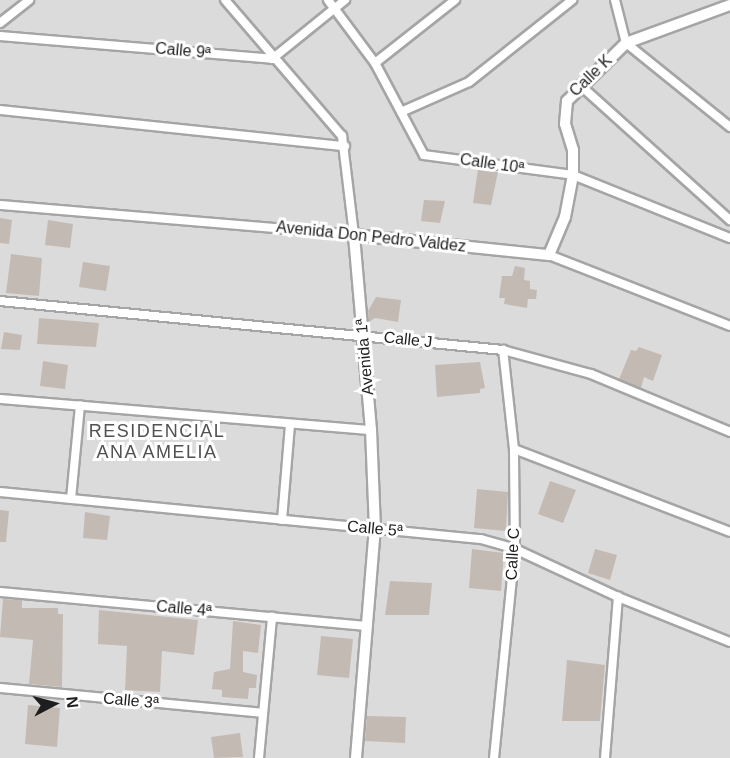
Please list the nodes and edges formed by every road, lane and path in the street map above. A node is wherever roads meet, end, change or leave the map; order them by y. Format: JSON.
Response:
{"nodes":[{"id":1,"x":29,"y":0,"type":"edge"},
{"id":2,"x":225,"y":0,"type":"edge"},
{"id":3,"x":328,"y":0,"type":"edge"},
{"id":4,"x":345,"y":0,"type":"edge"},
{"id":5,"x":455,"y":0,"type":"edge"},
{"id":6,"x":572,"y":0,"type":"edge"},
{"id":7,"x":615,"y":0,"type":"edge"},
{"id":8,"x":730,"y":5,"type":"edge"},
{"id":9,"x":334,"y":9,"type":"junction"},
{"id":10,"x":0,"y":23,"type":"edge"},
{"id":11,"x":0,"y":36,"type":"edge"},
{"id":12,"x":627,"y":43,"type":"junction"},
{"id":13,"x":272,"y":59,"type":"junction"},
{"id":14,"x":375,"y":63,"type":"junction"},
{"id":15,"x":580,"y":85,"type":"junction"},
{"id":16,"x":0,"y":110,"type":"edge"},
{"id":17,"x":401,"y":112,"type":"junction"},
{"id":18,"x":730,"y":127,"type":"edge"},
{"id":19,"x":345,"y":146,"type":"junction"},
{"id":20,"x":573,"y":175,"type":"junction"},
{"id":21,"x":0,"y":205,"type":"edge"},
{"id":22,"x":730,"y":220,"type":"edge"},
{"id":23,"x":354,"y":235,"type":"junction"},
{"id":24,"x":730,"y":238,"type":"edge"},
{"id":25,"x":549,"y":255,"type":"junction"},
{"id":26,"x":0,"y":301,"type":"edge"},
{"id":27,"x":730,"y":326,"type":"edge"},
{"id":28,"x":364,"y":335,"type":"junction"},
{"id":29,"x":503,"y":350,"type":"junction"},
{"id":30,"x":0,"y":399,"type":"edge"},
{"id":31,"x":80,"y":405,"type":"junction"},
{"id":32,"x":290,"y":424,"type":"junction"},
{"id":33,"x":371,"y":430,"type":"junction"},
{"id":34,"x":730,"y":432,"type":"edge"},
{"id":35,"x":514,"y":449,"type":"junction"},
{"id":36,"x":0,"y":492,"type":"edge"},
{"id":37,"x":70,"y":499,"type":"junction"},
{"id":38,"x":282,"y":520,"type":"junction"},
{"id":39,"x":375,"y":529,"type":"junction"},
{"id":40,"x":730,"y":532,"type":"edge"},
{"id":41,"x":515,"y":549,"type":"junction"},
{"id":42,"x":0,"y":592,"type":"edge"},
{"id":43,"x":618,"y":597,"type":"junction"},
{"id":44,"x":272,"y":617,"type":"junction"},
{"id":45,"x":367,"y":626,"type":"junction"},
{"id":46,"x":730,"y":642,"type":"edge"},
{"id":47,"x":0,"y":688,"type":"edge"},
{"id":48,"x":263,"y":713,"type":"junction"},
{"id":49,"x":259,"y":758,"type":"edge"},
{"id":50,"x":356,"y":758,"type":"edge"},
{"id":51,"x":494,"y":758,"type":"edge"},
{"id":52,"x":605,"y":758,"type":"edge"}],
"edges":[{"from":1,"to":10,"type":"street"},
{"from":2,"to":13,"type":"street","name":"Avenida 1ª"},
{"from":3,"to":9,"type":"street","name":"Calle 10ª"},
{"from":4,"to":9,"type":"street"},
{"from":5,"to":14,"type":"street"},
{"from":6,"to":17,"type":"street"},
{"from":7,"to":12,"type":"street"},
{"from":8,"to":12,"type":"street","name":"Calle K"},
{"from":9,"to":13,"type":"street"},
{"from":9,"to":14,"type":"street","name":"Calle 10ª"},
{"from":11,"to":13,"type":"street","name":"Calle 9ª"},
{"from":12,"to":15,"type":"street","name":"Calle K"},
{"from":12,"to":18,"type":"street"},
{"from":13,"to":19,"type":"street","name":"Avenida 1ª"},
{"from":14,"to":17,"type":"street","name":"Calle 10ª"},
{"from":15,"to":20,"type":"street","name":"Calle K"},
{"from":15,"to":22,"type":"street"},
{"from":16,"to":19,"type":"street"},
{"from":17,"to":20,"type":"street","name":"Calle 10ª"},
{"from":19,"to":23,"type":"street","name":"Avenida 1ª"},
{"from":20,"to":24,"type":"street","name":"Calle 10ª"},
{"from":20,"to":25,"type":"street","name":"Calle K"},
{"from":21,"to":23,"type":"street","name":"Avenida Don Pedro Valdez"},
{"from":23,"to":25,"type":"street","name":"Avenida Don Pedro Valdez"},
{"from":23,"to":28,"type":"street","name":"Avenida 1ª"},
{"from":25,"to":27,"type":"street","name":"Avenida Don Pedro Valdez"},
{"from":26,"to":28,"type":"street","name":"Calle J"},
{"from":28,"to":29,"type":"street","name":"Calle J"},
{"from":28,"to":33,"type":"street","name":"Avenida 1ª"},
{"from":29,"to":34,"type":"street","name":"Calle J"},
{"from":29,"to":35,"type":"street","name":"Calle C"},
{"from":30,"to":31,"type":"street"},
{"from":31,"to":32,"type":"street"},
{"from":31,"to":37,"type":"street"},
{"from":32,"to":33,"type":"street"},
{"from":32,"to":38,"type":"street"},
{"from":33,"to":39,"type":"street","name":"Avenida 1ª"},
{"from":35,"to":40,"type":"street"},
{"from":35,"to":41,"type":"street","name":"Calle C"},
{"from":36,"to":37,"type":"street","name":"Calle 5ª"},
{"from":37,"to":38,"type":"street","name":"Calle 5ª"},
{"from":38,"to":39,"type":"street","name":"Calle 5ª"},
{"from":39,"to":41,"type":"street","name":"Calle 5ª"},
{"from":39,"to":45,"type":"street","name":"Avenida 1ª"},
{"from":41,"to":43,"type":"street","name":"Calle 5ª"},
{"from":41,"to":51,"type":"street","name":"Calle C"},
{"from":42,"to":44,"type":"street","name":"Calle 4ª"},
{"from":43,"to":46,"type":"street","name":"Calle 5ª"},
{"from":43,"to":52,"type":"street"},
{"from":44,"to":45,"type":"street","name":"Calle 4ª"},
{"from":44,"to":48,"type":"street"},
{"from":45,"to":50,"type":"street","name":"Avenida 1ª"},
{"from":47,"to":48,"type":"street","name":"Calle 3ª"},
{"from":48,"to":49,"type":"street"}]}
